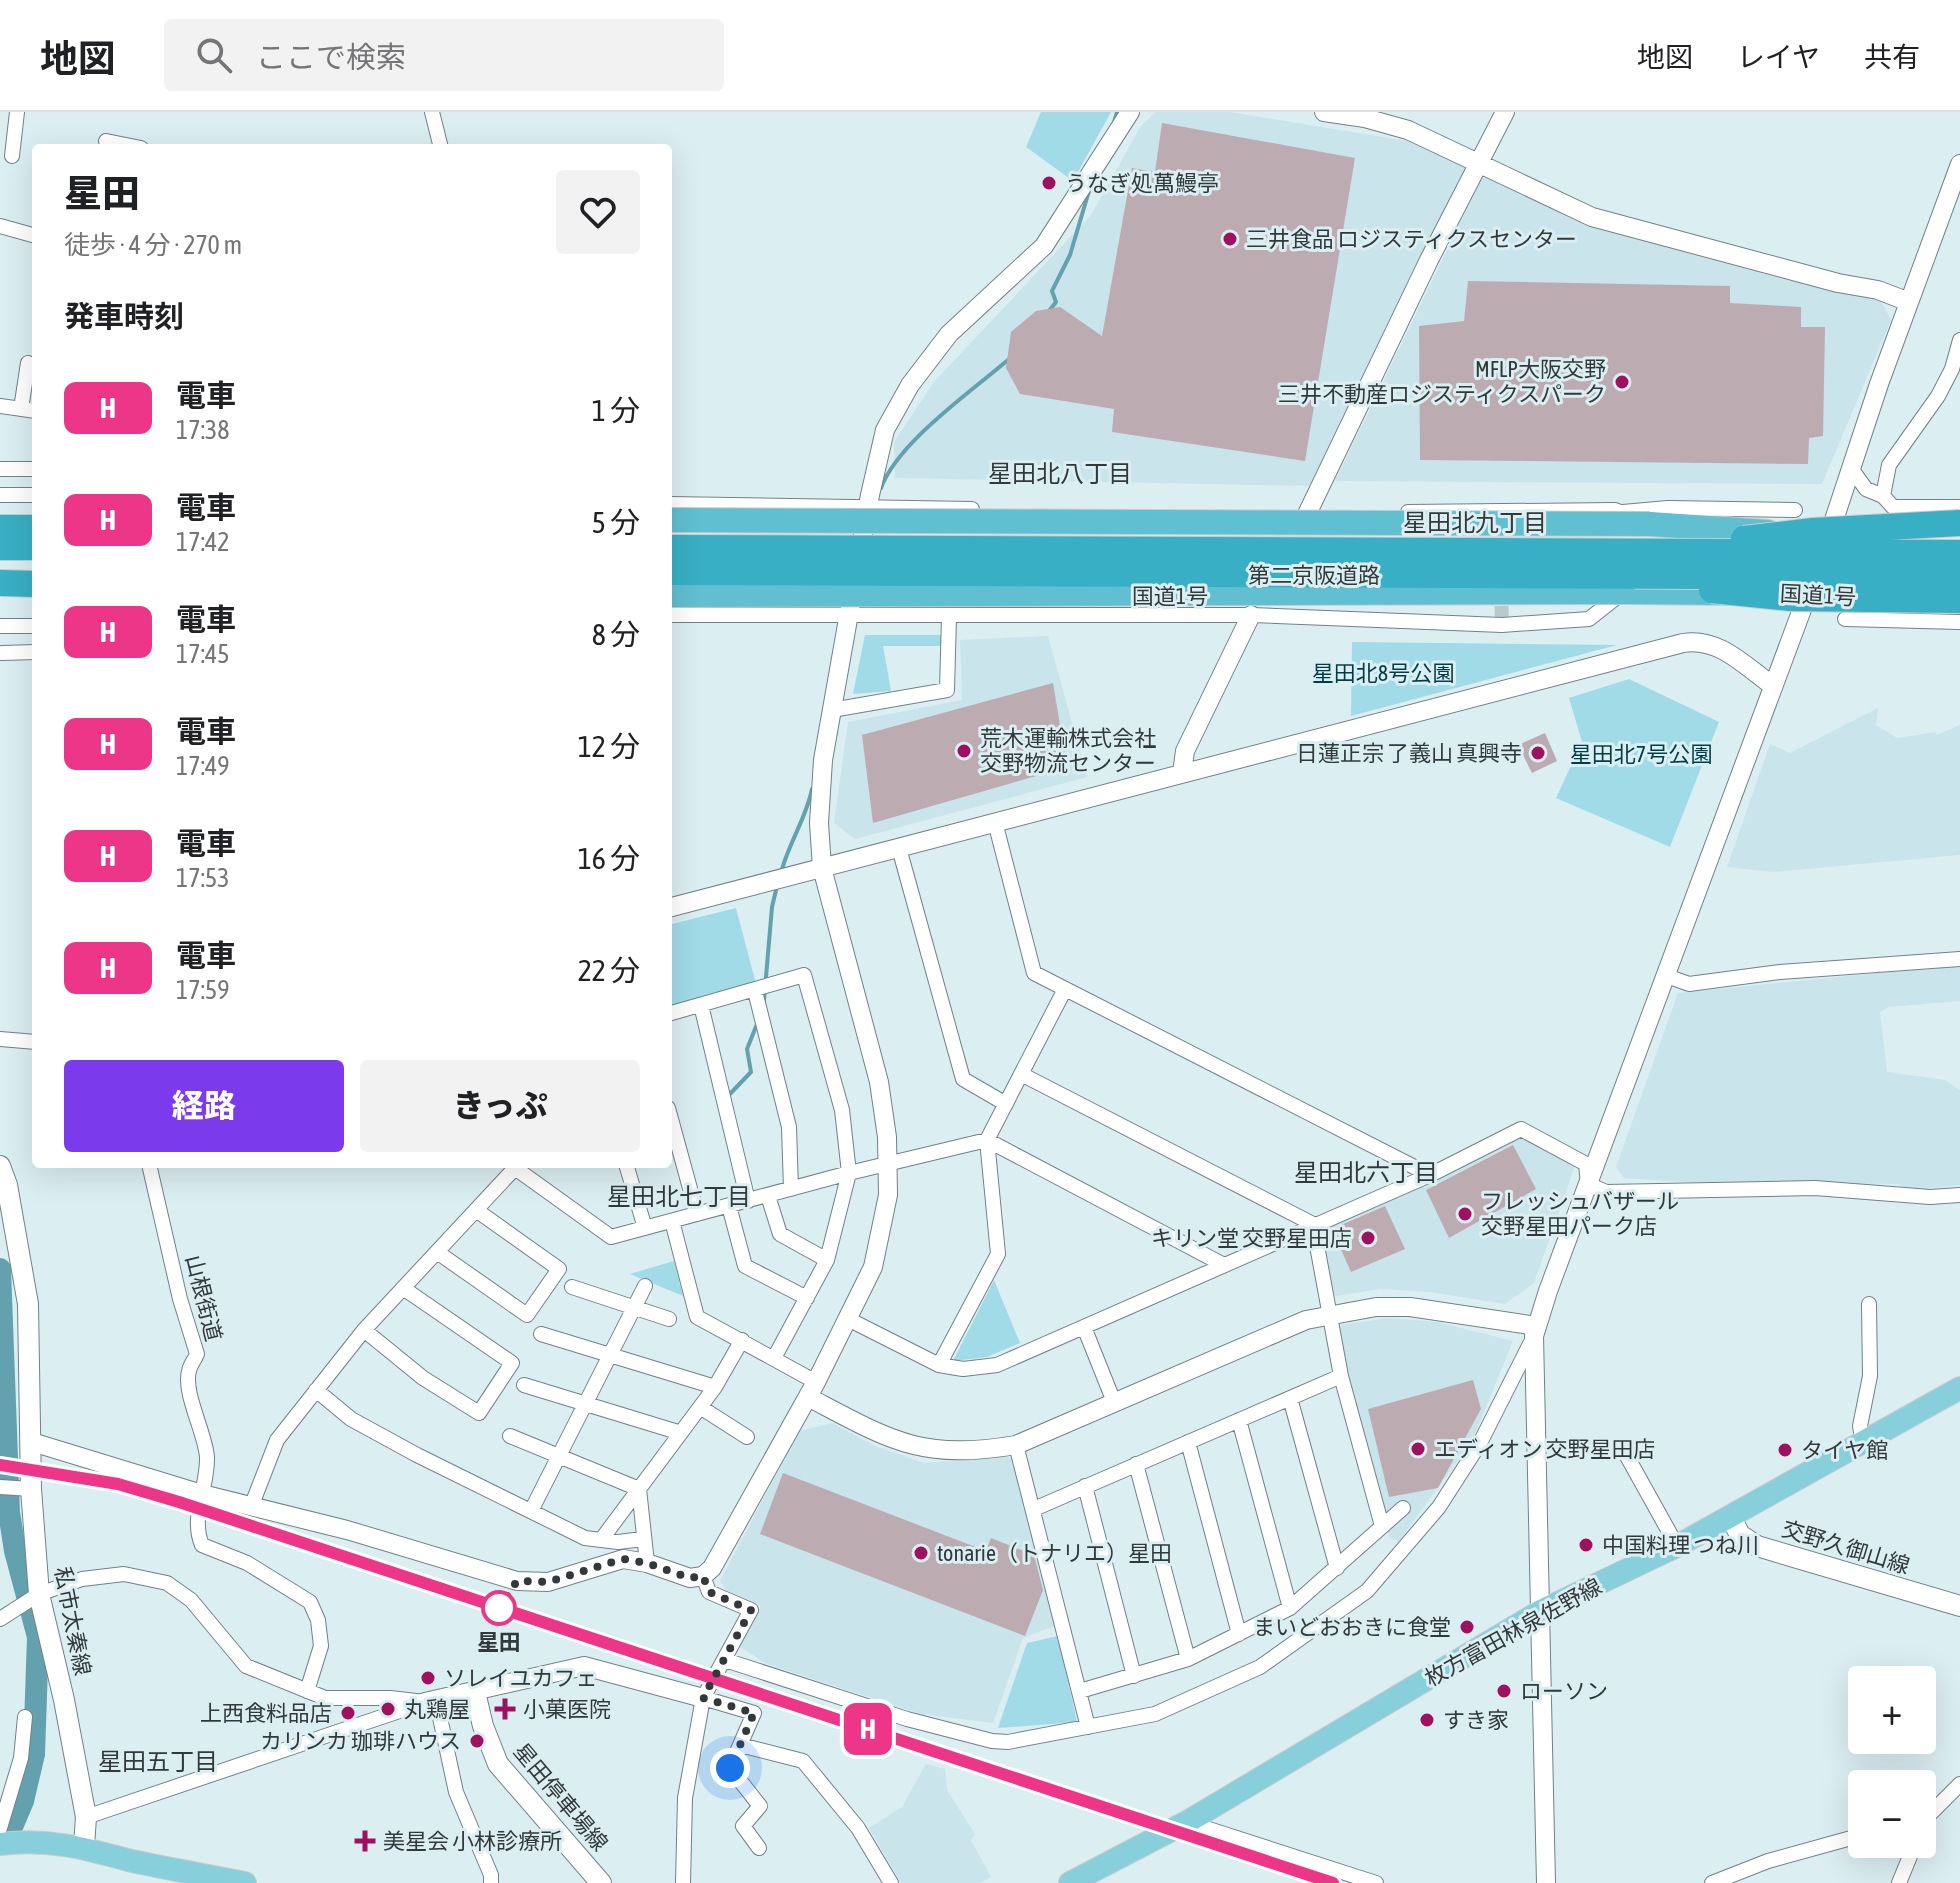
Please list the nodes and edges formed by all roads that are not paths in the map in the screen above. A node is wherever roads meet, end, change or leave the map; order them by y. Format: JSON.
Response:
{"nodes":[{"id":1,"x":17,"y":112,"type":"edge"},
{"id":2,"x":432,"y":112,"type":"edge"},
{"id":3,"x":1130,"y":112,"type":"edge"},
{"id":4,"x":1324,"y":112,"type":"edge"},
{"id":5,"x":1505,"y":112,"type":"edge"},
{"id":6,"x":106,"y":141,"type":"dead end"},
{"id":7,"x":121,"y":144,"type":"edge"},
{"id":8,"x":440,"y":144,"type":"edge"},
{"id":9,"x":12,"y":156,"type":"dead end"},
{"id":10,"x":1480,"y":163,"type":"junction"},
{"id":11,"x":1960,"y":164,"type":"edge"},
{"id":12,"x":0,"y":226,"type":"edge"},
{"id":13,"x":32,"y":235,"type":"edge"},
{"id":14,"x":1909,"y":302,"type":"junction"},
{"id":15,"x":1960,"y":340,"type":"edge"},
{"id":16,"x":28,"y":363,"type":"dead end"},
{"id":17,"x":0,"y":406,"type":"edge"},
{"id":18,"x":29,"y":410,"type":"edge"},
{"id":19,"x":1850,"y":467,"type":"junction"},
{"id":20,"x":0,"y":469,"type":"edge"},
{"id":21,"x":32,"y":469,"type":"edge"},
{"id":22,"x":0,"y":495,"type":"edge"},
{"id":23,"x":32,"y":495,"type":"edge"},
{"id":24,"x":1883,"y":496,"type":"junction"},
{"id":25,"x":672,"y":504,"type":"edge"},
{"id":26,"x":868,"y":508,"type":"junction"},
{"id":27,"x":1795,"y":510,"type":"dead end"},
{"id":28,"x":1623,"y":512,"type":"junction"},
{"id":29,"x":1957,"y":512,"type":"edge"},
{"id":30,"x":1307,"y":514,"type":"junction"},
{"id":31,"x":0,"y":517,"type":"edge"},
{"id":32,"x":32,"y":518,"type":"edge"},
{"id":33,"x":672,"y":520,"type":"edge"},
{"id":34,"x":1650,"y":524,"type":"junction"},
{"id":35,"x":0,"y":528,"type":"edge"},
{"id":36,"x":32,"y":528,"type":"edge"},
{"id":37,"x":1960,"y":535,"type":"edge"},
{"id":38,"x":1829,"y":536,"type":"junction"},
{"id":39,"x":0,"y":547,"type":"edge"},
{"id":40,"x":32,"y":547,"type":"edge"},
{"id":41,"x":672,"y":548,"type":"edge"},
{"id":42,"x":1960,"y":553,"type":"edge"},
{"id":43,"x":0,"y":570,"type":"edge"},
{"id":44,"x":32,"y":570,"type":"edge"},
{"id":45,"x":672,"y":572,"type":"edge"},
{"id":46,"x":1623,"y":574,"type":"junction"},
{"id":47,"x":1960,"y":577,"type":"edge"},
{"id":48,"x":0,"y":583,"type":"edge"},
{"id":49,"x":32,"y":584,"type":"edge"},
{"id":50,"x":1808,"y":593,"type":"junction"},
{"id":51,"x":0,"y":595,"type":"edge"},
{"id":52,"x":32,"y":595,"type":"edge"},
{"id":53,"x":672,"y":595,"type":"edge"},
{"id":54,"x":740,"y":595,"type":"junction"},
{"id":55,"x":1960,"y":601,"type":"edge"},
{"id":56,"x":672,"y":602,"type":"edge"},
{"id":57,"x":954,"y":606,"type":"junction"},
{"id":58,"x":672,"y":615,"type":"edge"},
{"id":59,"x":850,"y":615,"type":"junction"},
{"id":60,"x":1251,"y":615,"type":"junction"},
{"id":61,"x":977,"y":616,"type":"junction"},
{"id":62,"x":1845,"y":619,"type":"dead end"},
{"id":63,"x":1960,"y":622,"type":"edge"},
{"id":64,"x":0,"y":626,"type":"edge"},
{"id":65,"x":32,"y":626,"type":"edge"},
{"id":66,"x":32,"y":652,"type":"edge"},
{"id":67,"x":2,"y":653,"type":"dead end"},
{"id":68,"x":1773,"y":686,"type":"junction"},
{"id":69,"x":832,"y":710,"type":"junction"},
{"id":70,"x":1182,"y":773,"type":"junction"},
{"id":71,"x":995,"y":822,"type":"junction"},
{"id":72,"x":899,"y":848,"type":"junction"},
{"id":73,"x":822,"y":868,"type":"junction"},
{"id":74,"x":672,"y":907,"type":"edge"},
{"id":75,"x":1960,"y":959,"type":"edge"},
{"id":76,"x":1664,"y":975,"type":"junction"},
{"id":77,"x":1065,"y":989,"type":"junction"},
{"id":78,"x":755,"y":991,"type":"junction"},
{"id":79,"x":701,"y":1005,"type":"junction"},
{"id":80,"x":672,"y":1013,"type":"edge"},
{"id":81,"x":0,"y":1039,"type":"edge"},
{"id":82,"x":32,"y":1042,"type":"edge"},
{"id":83,"x":1021,"y":1074,"type":"junction"},
{"id":84,"x":1006,"y":1104,"type":"junction"},
{"id":85,"x":672,"y":1123,"type":"edge"},
{"id":86,"x":987,"y":1140,"type":"junction"},
{"id":87,"x":887,"y":1165,"type":"junction"},
{"id":88,"x":0,"y":1166,"type":"edge"},
{"id":89,"x":150,"y":1168,"type":"edge"},
{"id":90,"x":516,"y":1168,"type":"edge"},
{"id":91,"x":521,"y":1168,"type":"edge"},
{"id":92,"x":627,"y":1168,"type":"edge"},
{"id":93,"x":849,"y":1173,"type":"junction"},
{"id":94,"x":1430,"y":1175,"type":"junction"},
{"id":95,"x":1588,"y":1184,"type":"junction"},
{"id":96,"x":791,"y":1189,"type":"junction"},
{"id":97,"x":1960,"y":1195,"type":"edge"},
{"id":98,"x":768,"y":1196,"type":"junction"},
{"id":99,"x":748,"y":1201,"type":"junction"},
{"id":100,"x":729,"y":1206,"type":"junction"},
{"id":101,"x":476,"y":1210,"type":"junction"},
{"id":102,"x":697,"y":1214,"type":"junction"},
{"id":103,"x":672,"y":1221,"type":"junction"},
{"id":104,"x":1313,"y":1224,"type":"junction"},
{"id":105,"x":645,"y":1228,"type":"junction"},
{"id":106,"x":437,"y":1252,"type":"junction"},
{"id":107,"x":827,"y":1260,"type":"junction"},
{"id":108,"x":1224,"y":1265,"type":"junction"},
{"id":109,"x":645,"y":1286,"type":"dead end"},
{"id":110,"x":572,"y":1287,"type":"dead end"},
{"id":111,"x":403,"y":1288,"type":"junction"},
{"id":112,"x":807,"y":1298,"type":"junction"},
{"id":113,"x":1869,"y":1304,"type":"dead end"},
{"id":114,"x":634,"y":1307,"type":"junction"},
{"id":115,"x":1329,"y":1315,"type":"junction"},
{"id":116,"x":669,"y":1319,"type":"dead end"},
{"id":117,"x":848,"y":1319,"type":"junction"},
{"id":118,"x":1084,"y":1327,"type":"junction"},
{"id":119,"x":364,"y":1330,"type":"junction"},
{"id":120,"x":1536,"y":1331,"type":"junction"},
{"id":121,"x":541,"y":1334,"type":"dead end"},
{"id":122,"x":742,"y":1340,"type":"junction"},
{"id":123,"x":610,"y":1355,"type":"junction"},
{"id":124,"x":774,"y":1358,"type":"junction"},
{"id":125,"x":939,"y":1365,"type":"junction"},
{"id":126,"x":1341,"y":1376,"type":"junction"},
{"id":127,"x":524,"y":1385,"type":"dead end"},
{"id":128,"x":715,"y":1387,"type":"junction"},
{"id":129,"x":1960,"y":1388,"type":"edge"},
{"id":130,"x":812,"y":1389,"type":"junction"},
{"id":131,"x":316,"y":1390,"type":"junction"},
{"id":132,"x":1290,"y":1398,"type":"junction"},
{"id":133,"x":1114,"y":1402,"type":"junction"},
{"id":134,"x":586,"y":1403,"type":"junction"},
{"id":135,"x":700,"y":1407,"type":"junction"},
{"id":136,"x":1239,"y":1420,"type":"junction"},
{"id":137,"x":681,"y":1433,"type":"junction"},
{"id":138,"x":510,"y":1436,"type":"dead end"},
{"id":139,"x":747,"y":1437,"type":"dead end"},
{"id":140,"x":32,"y":1442,"type":"junction"},
{"id":141,"x":1188,"y":1442,"type":"junction"},
{"id":142,"x":1863,"y":1443,"type":"junction"},
{"id":143,"x":1016,"y":1445,"type":"junction"},
{"id":144,"x":1623,"y":1449,"type":"dead end"},
{"id":145,"x":558,"y":1458,"type":"junction"},
{"id":146,"x":1136,"y":1464,"type":"junction"},
{"id":147,"x":1085,"y":1486,"type":"junction"},
{"id":148,"x":1,"y":1487,"type":"edge"},
{"id":149,"x":27,"y":1489,"type":"junction"},
{"id":150,"x":639,"y":1489,"type":"junction"},
{"id":151,"x":202,"y":1494,"type":"junction"},
{"id":152,"x":251,"y":1507,"type":"junction"},
{"id":153,"x":1403,"y":1508,"type":"dead end"},
{"id":154,"x":1034,"y":1509,"type":"junction"},
{"id":155,"x":531,"y":1511,"type":"junction"},
{"id":156,"x":1730,"y":1516,"type":"junction"},
{"id":157,"x":1382,"y":1526,"type":"junction"},
{"id":158,"x":643,"y":1539,"type":"junction"},
{"id":159,"x":601,"y":1540,"type":"junction"},
{"id":160,"x":1677,"y":1546,"type":"junction"},
{"id":161,"x":647,"y":1563,"type":"junction"},
{"id":162,"x":1337,"y":1568,"type":"junction"},
{"id":163,"x":703,"y":1576,"type":"junction"},
{"id":164,"x":32,"y":1598,"type":"junction"},
{"id":165,"x":1960,"y":1606,"type":"edge"},
{"id":166,"x":1290,"y":1608,"type":"junction"},
{"id":167,"x":1541,"y":1611,"type":"junction"},
{"id":168,"x":0,"y":1619,"type":"edge"},
{"id":169,"x":1239,"y":1634,"type":"junction"},
{"id":170,"x":1188,"y":1659,"type":"junction"},
{"id":171,"x":725,"y":1660,"type":"junction"},
{"id":172,"x":1134,"y":1676,"type":"junction"},
{"id":173,"x":307,"y":1691,"type":"junction"},
{"id":174,"x":1080,"y":1691,"type":"junction"},
{"id":175,"x":475,"y":1692,"type":"junction"},
{"id":176,"x":703,"y":1698,"type":"junction"},
{"id":177,"x":431,"y":1700,"type":"junction"},
{"id":178,"x":25,"y":1717,"type":"dead end"},
{"id":179,"x":1088,"y":1727,"type":"junction"},
{"id":180,"x":740,"y":1745,"type":"junction"},
{"id":181,"x":1960,"y":1784,"type":"edge"},
{"id":182,"x":1936,"y":1808,"type":"edge"},
{"id":183,"x":86,"y":1817,"type":"junction"},
{"id":184,"x":1187,"y":1822,"type":"junction"},
{"id":185,"x":0,"y":1828,"type":"edge"},
{"id":186,"x":1848,"y":1839,"type":"edge"},
{"id":187,"x":0,"y":1844,"type":"edge"},
{"id":188,"x":84,"y":1846,"type":"junction"},
{"id":189,"x":759,"y":1848,"type":"dead end"},
{"id":190,"x":1909,"y":1858,"type":"edge"},
{"id":191,"x":1084,"y":1880,"type":"edge"},
{"id":192,"x":245,"y":1883,"type":"edge"},
{"id":193,"x":491,"y":1883,"type":"edge"},
{"id":194,"x":601,"y":1883,"type":"edge"},
{"id":195,"x":683,"y":1883,"type":"edge"},
{"id":196,"x":891,"y":1883,"type":"edge"},
{"id":197,"x":1376,"y":1883,"type":"edge"},
{"id":198,"x":1546,"y":1883,"type":"edge"},
{"id":199,"x":1712,"y":1883,"type":"edge"},
{"id":200,"x":1899,"y":1883,"type":"edge"}],
"edges":[{"from":1,"to":9,"type":"street"},
{"from":2,"to":8,"type":"street"},
{"from":3,"to":26,"type":"street"},
{"from":4,"to":10,"type":"street"},
{"from":5,"to":10,"type":"street"},
{"from":6,"to":7,"type":"street"},
{"from":10,"to":14,"type":"street"},
{"from":10,"to":30,"type":"street"},
{"from":11,"to":14,"type":"street"},
{"from":12,"to":13,"type":"street"},
{"from":14,"to":19,"type":"street"},
{"from":15,"to":24,"type":"street"},
{"from":16,"to":18,"type":"street"},
{"from":17,"to":18,"type":"street"},
{"from":19,"to":24,"type":"street"},
{"from":19,"to":38,"type":"street"},
{"from":20,"to":21,"type":"street"},
{"from":22,"to":23,"type":"street"},
{"from":24,"to":29,"type":"street"},
{"from":25,"to":26,"type":"street"},
{"from":26,"to":30,"type":"street"},
{"from":26,"to":59,"type":"street"},
{"from":27,"to":28,"type":"street"},
{"from":28,"to":30,"type":"street"},
{"from":28,"to":34,"type":"street"},
{"from":29,"to":46,"type":"highway","bridge":true},
{"from":31,"to":32,"type":"highway"},
{"from":33,"to":34,"type":"highway","bridge":true},
{"from":34,"to":38,"type":"highway"},
{"from":35,"to":36,"type":"highway"},
{"from":37,"to":38,"type":"highway"},
{"from":38,"to":50,"type":"street"},
{"from":39,"to":40,"type":"highway"},
{"from":41,"to":46,"type":"highway","name":"第二京阪道路","bridge":true},
{"from":42,"to":46,"type":"highway","name":"第二京阪道路","bridge":true},
{"from":43,"to":44,"type":"highway"},
{"from":45,"to":46,"type":"highway","name":"第二京阪道路","bridge":true},
{"from":46,"to":47,"type":"highway","name":"第二京阪道路","bridge":true},
{"from":46,"to":50,"type":"highway","name":"国道1号"},
{"from":46,"to":55,"type":"highway","bridge":true},
{"from":46,"to":57,"type":"highway","name":"国道1号","bridge":true},
{"from":46,"to":60,"type":"street"},
{"from":48,"to":49,"type":"highway"},
{"from":50,"to":55,"type":"highway","name":"国道1号","bridge":true},
{"from":50,"to":68,"type":"street"},
{"from":51,"to":52,"type":"highway"},
{"from":53,"to":54,"type":"highway","name":"国道1号","bridge":true},
{"from":54,"to":56,"type":"street"},
{"from":54,"to":57,"type":"highway","name":"国道1号","bridge":true},
{"from":57,"to":59,"type":"street"},
{"from":57,"to":61,"type":"street"},
{"from":57,"to":61,"type":"street"},
{"from":57,"to":69,"type":"street"},
{"from":58,"to":59,"type":"street"},
{"from":59,"to":69,"type":"street"},
{"from":60,"to":61,"type":"street"},
{"from":60,"to":70,"type":"street"},
{"from":62,"to":63,"type":"street"},
{"from":64,"to":65,"type":"street"},
{"from":66,"to":67,"type":"street"},
{"from":68,"to":70,"type":"street"},
{"from":68,"to":76,"type":"street"},
{"from":69,"to":73,"type":"street"},
{"from":70,"to":71,"type":"street"},
{"from":71,"to":72,"type":"street"},
{"from":71,"to":77,"type":"street"},
{"from":72,"to":73,"type":"street"},
{"from":72,"to":84,"type":"street"},
{"from":73,"to":74,"type":"street"},
{"from":73,"to":87,"type":"street"},
{"from":75,"to":76,"type":"street"},
{"from":76,"to":95,"type":"street"},
{"from":77,"to":83,"type":"street"},
{"from":77,"to":94,"type":"street"},
{"from":78,"to":79,"type":"street"},
{"from":78,"to":93,"type":"street"},
{"from":78,"to":96,"type":"street"},
{"from":79,"to":80,"type":"street"},
{"from":79,"to":99,"type":"street"},
{"from":81,"to":82,"type":"street"},
{"from":83,"to":84,"type":"street"},
{"from":83,"to":104,"type":"street"},
{"from":84,"to":86,"type":"street"},
{"from":85,"to":102,"type":"street"},
{"from":86,"to":87,"type":"street"},
{"from":86,"to":108,"type":"street"},
{"from":86,"to":125,"type":"street"},
{"from":87,"to":93,"type":"street"},
{"from":87,"to":117,"type":"street"},
{"from":88,"to":140,"type":"main road","name":"私市太秦線"},
{"from":89,"to":151,"type":"street","name":"山根街道"},
{"from":90,"to":101,"type":"street"},
{"from":91,"to":105,"type":"street"},
{"from":92,"to":105,"type":"street"},
{"from":93,"to":96,"type":"street"},
{"from":93,"to":107,"type":"street"},
{"from":94,"to":95,"type":"street"},
{"from":94,"to":104,"type":"street"},
{"from":95,"to":97,"type":"street"},
{"from":95,"to":120,"type":"street"},
{"from":96,"to":98,"type":"street"},
{"from":98,"to":99,"type":"street"},
{"from":98,"to":107,"type":"street"},
{"from":99,"to":100,"type":"street"},
{"from":100,"to":102,"type":"street"},
{"from":100,"to":112,"type":"street"},
{"from":101,"to":106,"type":"street"},
{"from":101,"to":106,"type":"street"},
{"from":102,"to":103,"type":"street"},
{"from":103,"to":105,"type":"street"},
{"from":103,"to":122,"type":"street"},
{"from":104,"to":108,"type":"street"},
{"from":104,"to":115,"type":"street"},
{"from":106,"to":111,"type":"street"},
{"from":107,"to":112,"type":"street"},
{"from":108,"to":118,"type":"street"},
{"from":109,"to":114,"type":"street"},
{"from":110,"to":114,"type":"street"},
{"from":111,"to":119,"type":"street"},
{"from":111,"to":119,"type":"street"},
{"from":112,"to":124,"type":"street"},
{"from":113,"to":142,"type":"street"},
{"from":114,"to":116,"type":"street"},
{"from":114,"to":123,"type":"street"},
{"from":115,"to":120,"type":"street"},
{"from":115,"to":126,"type":"street"},
{"from":115,"to":133,"type":"street"},
{"from":117,"to":125,"type":"street"},
{"from":117,"to":130,"type":"street"},
{"from":118,"to":125,"type":"street"},
{"from":118,"to":133,"type":"street"},
{"from":119,"to":131,"type":"street"},
{"from":120,"to":167,"type":"street"},
{"from":120,"to":179,"type":"street"},
{"from":121,"to":123,"type":"street"},
{"from":122,"to":124,"type":"street"},
{"from":122,"to":128,"type":"street"},
{"from":123,"to":128,"type":"street"},
{"from":123,"to":134,"type":"street"},
{"from":124,"to":130,"type":"street"},
{"from":126,"to":132,"type":"street"},
{"from":126,"to":157,"type":"street"},
{"from":127,"to":134,"type":"street"},
{"from":128,"to":135,"type":"street"},
{"from":129,"to":142,"type":"main road","name":"枚方富田林泉佐野線"},
{"from":130,"to":143,"type":"street"},
{"from":130,"to":163,"type":"street"},
{"from":131,"to":152,"type":"street"},
{"from":131,"to":155,"type":"street"},
{"from":132,"to":136,"type":"street"},
{"from":132,"to":162,"type":"street"},
{"from":133,"to":143,"type":"street"},
{"from":134,"to":137,"type":"street"},
{"from":134,"to":145,"type":"street"},
{"from":135,"to":137,"type":"street"},
{"from":135,"to":139,"type":"street"},
{"from":136,"to":141,"type":"street"},
{"from":136,"to":166,"type":"street"},
{"from":137,"to":150,"type":"street"},
{"from":138,"to":145,"type":"street"},
{"from":140,"to":149,"type":"main road","name":"私市太秦線"},
{"from":140,"to":151,"type":"street"},
{"from":141,"to":146,"type":"street"},
{"from":141,"to":169,"type":"street"},
{"from":142,"to":156,"type":"main road","name":"枚方富田林泉佐野線"},
{"from":143,"to":154,"type":"street"},
{"from":144,"to":160,"type":"street"},
{"from":145,"to":150,"type":"street"},
{"from":145,"to":155,"type":"street"},
{"from":146,"to":147,"type":"street"},
{"from":146,"to":170,"type":"street"},
{"from":147,"to":154,"type":"street"},
{"from":147,"to":172,"type":"street"},
{"from":148,"to":149,"type":"street"},
{"from":149,"to":164,"type":"main road","name":"私市太秦線"},
{"from":150,"to":158,"type":"street"},
{"from":150,"to":159,"type":"street"},
{"from":151,"to":152,"type":"street"},
{"from":151,"to":173,"type":"street"},
{"from":152,"to":161,"type":"street"},
{"from":153,"to":157,"type":"street"},
{"from":154,"to":174,"type":"street"},
{"from":155,"to":159,"type":"street"},
{"from":156,"to":160,"type":"main road","name":"枚方富田林泉佐野線"},
{"from":156,"to":165,"type":"main road","name":"交野久御山線"},
{"from":157,"to":162,"type":"street"},
{"from":158,"to":159,"type":"street"},
{"from":158,"to":161,"type":"street"},
{"from":160,"to":167,"type":"main road","name":"枚方富田林泉佐野線"},
{"from":161,"to":163,"type":"street"},
{"from":162,"to":166,"type":"street"},
{"from":163,"to":171,"type":"street"},
{"from":164,"to":168,"type":"street"},
{"from":164,"to":173,"type":"street"},
{"from":164,"to":183,"type":"main road","name":"私市太秦線"},
{"from":166,"to":169,"type":"street"},
{"from":167,"to":184,"type":"main road","name":"枚方富田林泉佐野線"},
{"from":167,"to":198,"type":"street"},
{"from":169,"to":170,"type":"street"},
{"from":170,"to":172,"type":"street"},
{"from":171,"to":176,"type":"street"},
{"from":171,"to":179,"type":"street"},
{"from":172,"to":174,"type":"street"},
{"from":173,"to":177,"type":"street"},
{"from":174,"to":179,"type":"street"},
{"from":175,"to":176,"type":"street"},
{"from":175,"to":177,"type":"street"},
{"from":175,"to":194,"type":"main road","name":"星田停車場線"},
{"from":176,"to":180,"type":"street"},
{"from":176,"to":195,"type":"street"},
{"from":177,"to":183,"type":"street"},
{"from":177,"to":193,"type":"street"},
{"from":178,"to":185,"type":"street"},
{"from":180,"to":189,"type":"street"},
{"from":180,"to":196,"type":"street"},
{"from":181,"to":182,"type":"street"},
{"from":183,"to":188,"type":"main road","name":"私市太秦線"},
{"from":184,"to":191,"type":"main road","name":"枚方富田林泉佐野線"},
{"from":184,"to":197,"type":"street"},
{"from":186,"to":199,"type":"street"},
{"from":187,"to":188,"type":"main road"},
{"from":188,"to":192,"type":"main road"},
{"from":190,"to":200,"type":"street"}]}
